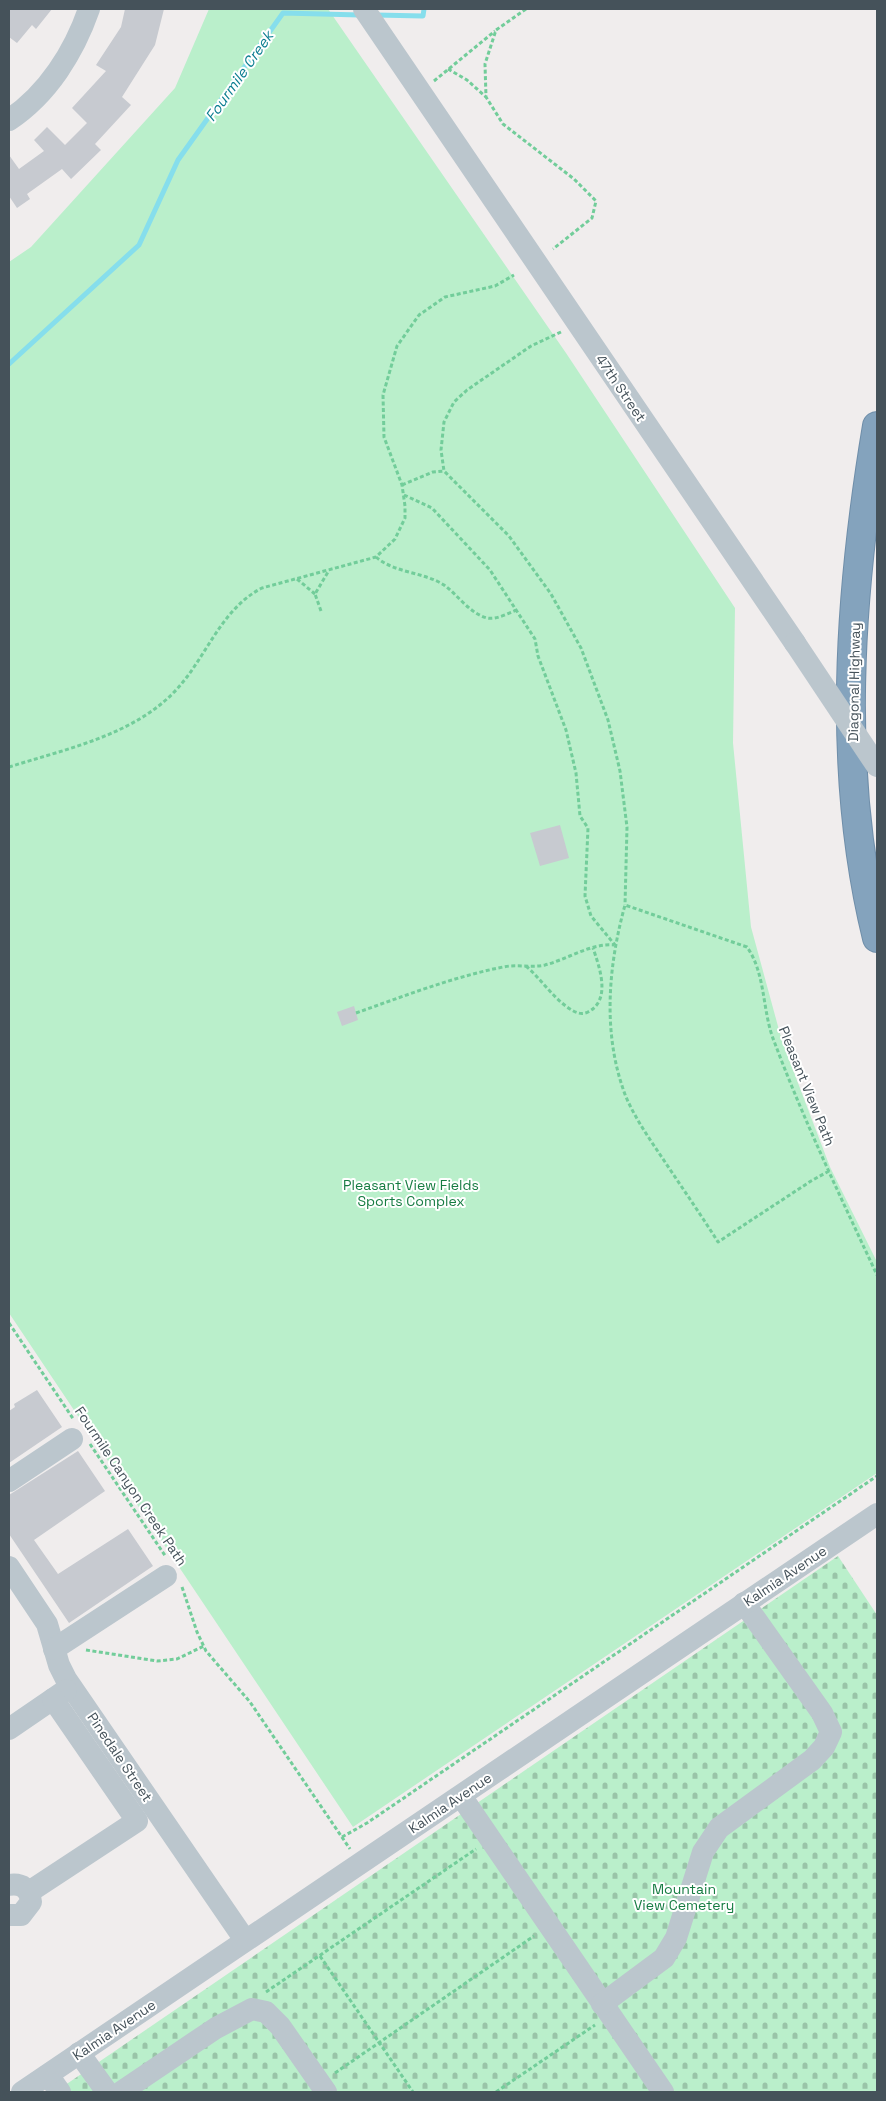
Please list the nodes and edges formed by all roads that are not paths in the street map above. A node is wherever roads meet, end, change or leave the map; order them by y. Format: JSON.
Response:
{"nodes":[{"id":1,"x":89,"y":9,"type":"edge"},
{"id":2,"x":364,"y":9,"type":"edge"},
{"id":3,"x":9,"y":120,"type":"edge"},
{"id":4,"x":877,"y":426,"type":"edge"},
{"id":5,"x":877,"y":766,"type":"edge"},
{"id":6,"x":877,"y":938,"type":"edge"},
{"id":7,"x":79,"y":1435,"type":"road end"},
{"id":8,"x":9,"y":1481,"type":"edge"},
{"id":9,"x":877,"y":1514,"type":"edge"},
{"id":10,"x":9,"y":1567,"type":"edge"},
{"id":11,"x":171,"y":1573,"type":"road end"},
{"id":12,"x":744,"y":1603,"type":"junction"},
{"id":13,"x":62,"y":1645,"type":"junction"},
{"id":14,"x":62,"y":1692,"type":"junction"},
{"id":15,"x":9,"y":1728,"type":"edge"},
{"id":16,"x":461,"y":1796,"type":"junction"},
{"id":17,"x":154,"y":1808,"type":"junction"},
{"id":18,"x":137,"y":1821,"type":"junction"},
{"id":19,"x":17,"y":1883,"type":"edge"},
{"id":20,"x":9,"y":1915,"type":"edge"},
{"id":21,"x":245,"y":1940,"type":"junction"},
{"id":22,"x":606,"y":2010,"type":"junction"},
{"id":23,"x":79,"y":2053,"type":"junction"},
{"id":24,"x":54,"y":2084,"type":"edge"},
{"id":25,"x":322,"y":2088,"type":"edge"},
{"id":26,"x":22,"y":2092,"type":"edge"},
{"id":27,"x":107,"y":2092,"type":"edge"},
{"id":28,"x":121,"y":2092,"type":"edge"},
{"id":29,"x":663,"y":2092,"type":"edge"}],
"edges":[{"from":1,"to":3,"type":"street"},
{"from":2,"to":5,"type":"street","name":"47th Street","bridge":true},
{"from":4,"to":6,"type":"highway","name":"Diagonal Highway"},
{"from":7,"to":8,"type":"street"},
{"from":9,"to":12,"type":"street","name":"Kalmia Avenue"},
{"from":10,"to":13,"type":"street","name":"Pinedale Street"},
{"from":11,"to":13,"type":"street"},
{"from":12,"to":16,"type":"street","name":"Kalmia Avenue"},
{"from":12,"to":22,"type":"street"},
{"from":13,"to":14,"type":"street","name":"Pinedale Street"},
{"from":14,"to":15,"type":"street"},
{"from":14,"to":17,"type":"street","name":"Pinedale Street"},
{"from":14,"to":18,"type":"street"},
{"from":16,"to":21,"type":"street","name":"Kalmia Avenue"},
{"from":16,"to":22,"type":"street"},
{"from":17,"to":18,"type":"street"},
{"from":17,"to":21,"type":"street","name":"Pinedale Street"},
{"from":18,"to":19,"type":"street"},
{"from":19,"to":20,"type":"street"},
{"from":21,"to":23,"type":"street","name":"Kalmia Avenue"},
{"from":22,"to":29,"type":"street"},
{"from":23,"to":24,"type":"street","name":"Kalmia Avenue"},
{"from":23,"to":27,"type":"street"},
{"from":24,"to":26,"type":"street","name":"Kalmia Avenue"},
{"from":25,"to":28,"type":"street"}]}
